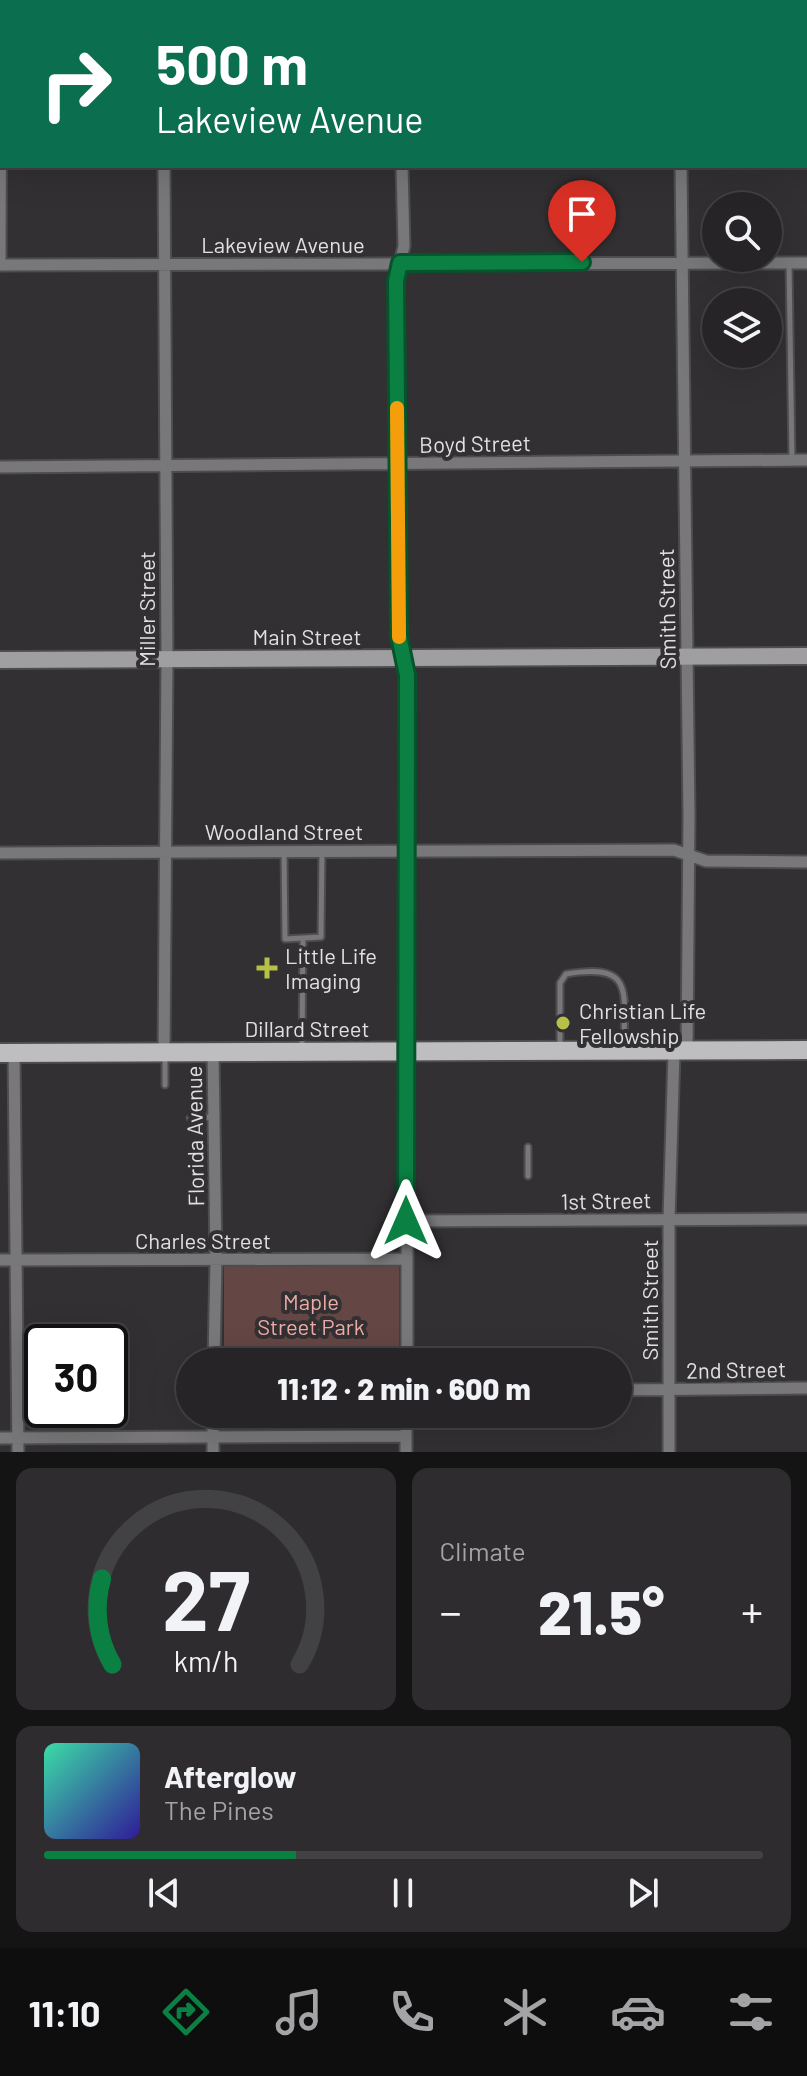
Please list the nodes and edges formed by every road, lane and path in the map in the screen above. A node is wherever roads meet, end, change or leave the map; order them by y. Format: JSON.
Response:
{"nodes":[{"id":1,"x":0,"y":168,"type":"edge"},
{"id":2,"x":164,"y":168,"type":"edge"},
{"id":3,"x":402,"y":168,"type":"edge"},
{"id":4,"x":681,"y":168,"type":"edge"},
{"id":5,"x":0,"y":258,"type":"edge"},
{"id":6,"x":683,"y":261,"type":"junction"},
{"id":7,"x":789,"y":262,"type":"junction"},
{"id":8,"x":400,"y":263,"type":"junction"},
{"id":9,"x":807,"y":263,"type":"edge"},
{"id":10,"x":0,"y":265,"type":"edge"},
{"id":11,"x":164,"y":265,"type":"junction"},
{"id":12,"x":792,"y":460,"type":"junction"},
{"id":13,"x":807,"y":460,"type":"edge"},
{"id":14,"x":684,"y":461,"type":"junction"},
{"id":15,"x":398,"y":464,"type":"junction"},
{"id":16,"x":0,"y":467,"type":"edge"},
{"id":17,"x":166,"y":467,"type":"junction"},
{"id":18,"x":687,"y":655,"type":"junction"},
{"id":19,"x":807,"y":656,"type":"edge"},
{"id":20,"x":167,"y":658,"type":"junction"},
{"id":21,"x":403,"y":658,"type":"junction"},
{"id":22,"x":0,"y":660,"type":"edge"},
{"id":23,"x":406,"y":850,"type":"junction"},
{"id":24,"x":284,"y":851,"type":"junction"},
{"id":25,"x":322,"y":851,"type":"junction"},
{"id":26,"x":165,"y":852,"type":"junction"},
{"id":27,"x":0,"y":853,"type":"edge"},
{"id":28,"x":689,"y":855,"type":"junction"},
{"id":29,"x":807,"y":862,"type":"edge"},
{"id":30,"x":303,"y":939,"type":"junction"},
{"id":31,"x":807,"y":1050,"type":"edge"},
{"id":32,"x":164,"y":1052,"type":"junction"},
{"id":33,"x":301,"y":1052,"type":"junction"},
{"id":34,"x":406,"y":1052,"type":"junction"},
{"id":35,"x":560,"y":1052,"type":"junction"},
{"id":36,"x":624,"y":1052,"type":"junction"},
{"id":37,"x":680,"y":1052,"type":"junction"},
{"id":38,"x":7,"y":1053,"type":"edge"},
{"id":39,"x":213,"y":1053,"type":"junction"},
{"id":40,"x":165,"y":1085,"type":"dead end"},
{"id":41,"x":214,"y":1117,"type":"junction"},
{"id":42,"x":190,"y":1118,"type":"dead end"},
{"id":43,"x":528,"y":1147,"type":"dead end"},
{"id":44,"x":528,"y":1176,"type":"dead end"},
{"id":45,"x":669,"y":1219,"type":"junction"},
{"id":46,"x":807,"y":1219,"type":"edge"},
{"id":47,"x":406,"y":1221,"type":"junction"},
{"id":48,"x":407,"y":1259,"type":"junction"},
{"id":49,"x":0,"y":1260,"type":"edge"},
{"id":50,"x":18,"y":1260,"type":"junction"},
{"id":51,"x":216,"y":1260,"type":"junction"},
{"id":52,"x":214,"y":1348,"type":"edge"},
{"id":53,"x":407,"y":1348,"type":"edge"},
{"id":54,"x":807,"y":1388,"type":"edge"},
{"id":55,"x":632,"y":1390,"type":"edge"},
{"id":56,"x":669,"y":1390,"type":"junction"},
{"id":57,"x":213,"y":1428,"type":"edge"},
{"id":58,"x":406,"y":1428,"type":"edge"},
{"id":59,"x":406,"y":1436,"type":"junction"},
{"id":60,"x":0,"y":1438,"type":"edge"},
{"id":61,"x":18,"y":1438,"type":"junction"},
{"id":62,"x":213,"y":1438,"type":"junction"},
{"id":63,"x":18,"y":1452,"type":"edge"},
{"id":64,"x":213,"y":1452,"type":"edge"},
{"id":65,"x":406,"y":1452,"type":"edge"},
{"id":66,"x":669,"y":1452,"type":"edge"}],
"edges":[{"from":1,"to":5,"type":"street"},
{"from":2,"to":11,"type":"street","name":"Miller Street"},
{"from":3,"to":8,"type":"street"},
{"from":4,"to":6,"type":"street","name":"Smith Street"},
{"from":6,"to":7,"type":"street","name":"Lakeview Avenue"},
{"from":6,"to":8,"type":"street","name":"Lakeview Avenue"},
{"from":6,"to":14,"type":"street","name":"Smith Street"},
{"from":7,"to":9,"type":"street","name":"Lakeview Avenue"},
{"from":7,"to":12,"type":"lane"},
{"from":8,"to":11,"type":"street","name":"Lakeview Avenue"},
{"from":8,"to":15,"type":"street"},
{"from":10,"to":11,"type":"street","name":"Lakeview Avenue"},
{"from":11,"to":17,"type":"street","name":"Miller Street"},
{"from":12,"to":13,"type":"street","name":"Boyd Street"},
{"from":12,"to":14,"type":"street","name":"Boyd Street"},
{"from":14,"to":15,"type":"street","name":"Boyd Street"},
{"from":14,"to":18,"type":"street","name":"Smith Street"},
{"from":15,"to":17,"type":"street","name":"Boyd Street"},
{"from":15,"to":21,"type":"street"},
{"from":16,"to":17,"type":"street","name":"Boyd Street"},
{"from":17,"to":20,"type":"street","name":"Miller Street"},
{"from":18,"to":19,"type":"main road","name":"Main Street"},
{"from":18,"to":21,"type":"main road","name":"Main Street"},
{"from":18,"to":28,"type":"street","name":"Smith Street"},
{"from":20,"to":21,"type":"main road","name":"Main Street"},
{"from":20,"to":22,"type":"main road","name":"Main Street"},
{"from":20,"to":26,"type":"street","name":"Miller Street"},
{"from":21,"to":23,"type":"street"},
{"from":23,"to":25,"type":"street","name":"Woodland Street"},
{"from":23,"to":28,"type":"street","name":"Woodland Street"},
{"from":23,"to":34,"type":"street"},
{"from":24,"to":25,"type":"street","name":"Woodland Street"},
{"from":24,"to":26,"type":"street","name":"Woodland Street"},
{"from":24,"to":30,"type":"lane"},
{"from":25,"to":30,"type":"lane"},
{"from":26,"to":27,"type":"street","name":"Woodland Street"},
{"from":26,"to":32,"type":"street","name":"Miller Street"},
{"from":28,"to":29,"type":"street","name":"Woodland Street"},
{"from":28,"to":37,"type":"street","name":"Smith Street"},
{"from":30,"to":33,"type":"lane"},
{"from":31,"to":37,"type":"main road","name":"Dillard Street"},
{"from":32,"to":38,"type":"main road","name":"Dillard Street"},
{"from":32,"to":39,"type":"main road","name":"Dillard Street"},
{"from":32,"to":40,"type":"lane"},
{"from":33,"to":34,"type":"main road","name":"Dillard Street"},
{"from":33,"to":39,"type":"main road","name":"Dillard Street"},
{"from":34,"to":35,"type":"main road","name":"Dillard Street"},
{"from":34,"to":47,"type":"street"},
{"from":35,"to":36,"type":"main road","name":"Dillard Street"},
{"from":35,"to":36,"type":"lane"},
{"from":36,"to":37,"type":"main road","name":"Dillard Street"},
{"from":37,"to":45,"type":"street","name":"Smith Street"},
{"from":38,"to":50,"type":"street"},
{"from":39,"to":41,"type":"street","name":"Florida Avenue"},
{"from":41,"to":42,"type":"lane"},
{"from":41,"to":51,"type":"street","name":"Florida Avenue"},
{"from":43,"to":44,"type":"lane"},
{"from":45,"to":46,"type":"street","name":"1st Street"},
{"from":45,"to":47,"type":"street","name":"1st Street"},
{"from":45,"to":56,"type":"street","name":"Smith Street"},
{"from":47,"to":48,"type":"street"},
{"from":48,"to":51,"type":"street","name":"Charles Street"},
{"from":48,"to":53,"type":"street"},
{"from":49,"to":50,"type":"street","name":"Charles Street"},
{"from":50,"to":51,"type":"street","name":"Charles Street"},
{"from":50,"to":61,"type":"street"},
{"from":51,"to":52,"type":"street","name":"Florida Avenue"},
{"from":54,"to":56,"type":"street","name":"2nd Street"},
{"from":55,"to":56,"type":"street","name":"2nd Street"},
{"from":56,"to":66,"type":"street","name":"Smith Street"},
{"from":57,"to":62,"type":"street"},
{"from":58,"to":59,"type":"street"},
{"from":59,"to":62,"type":"street"},
{"from":59,"to":65,"type":"street"},
{"from":60,"to":61,"type":"street"},
{"from":61,"to":62,"type":"street"},
{"from":61,"to":63,"type":"street"},
{"from":62,"to":64,"type":"street"}]}
